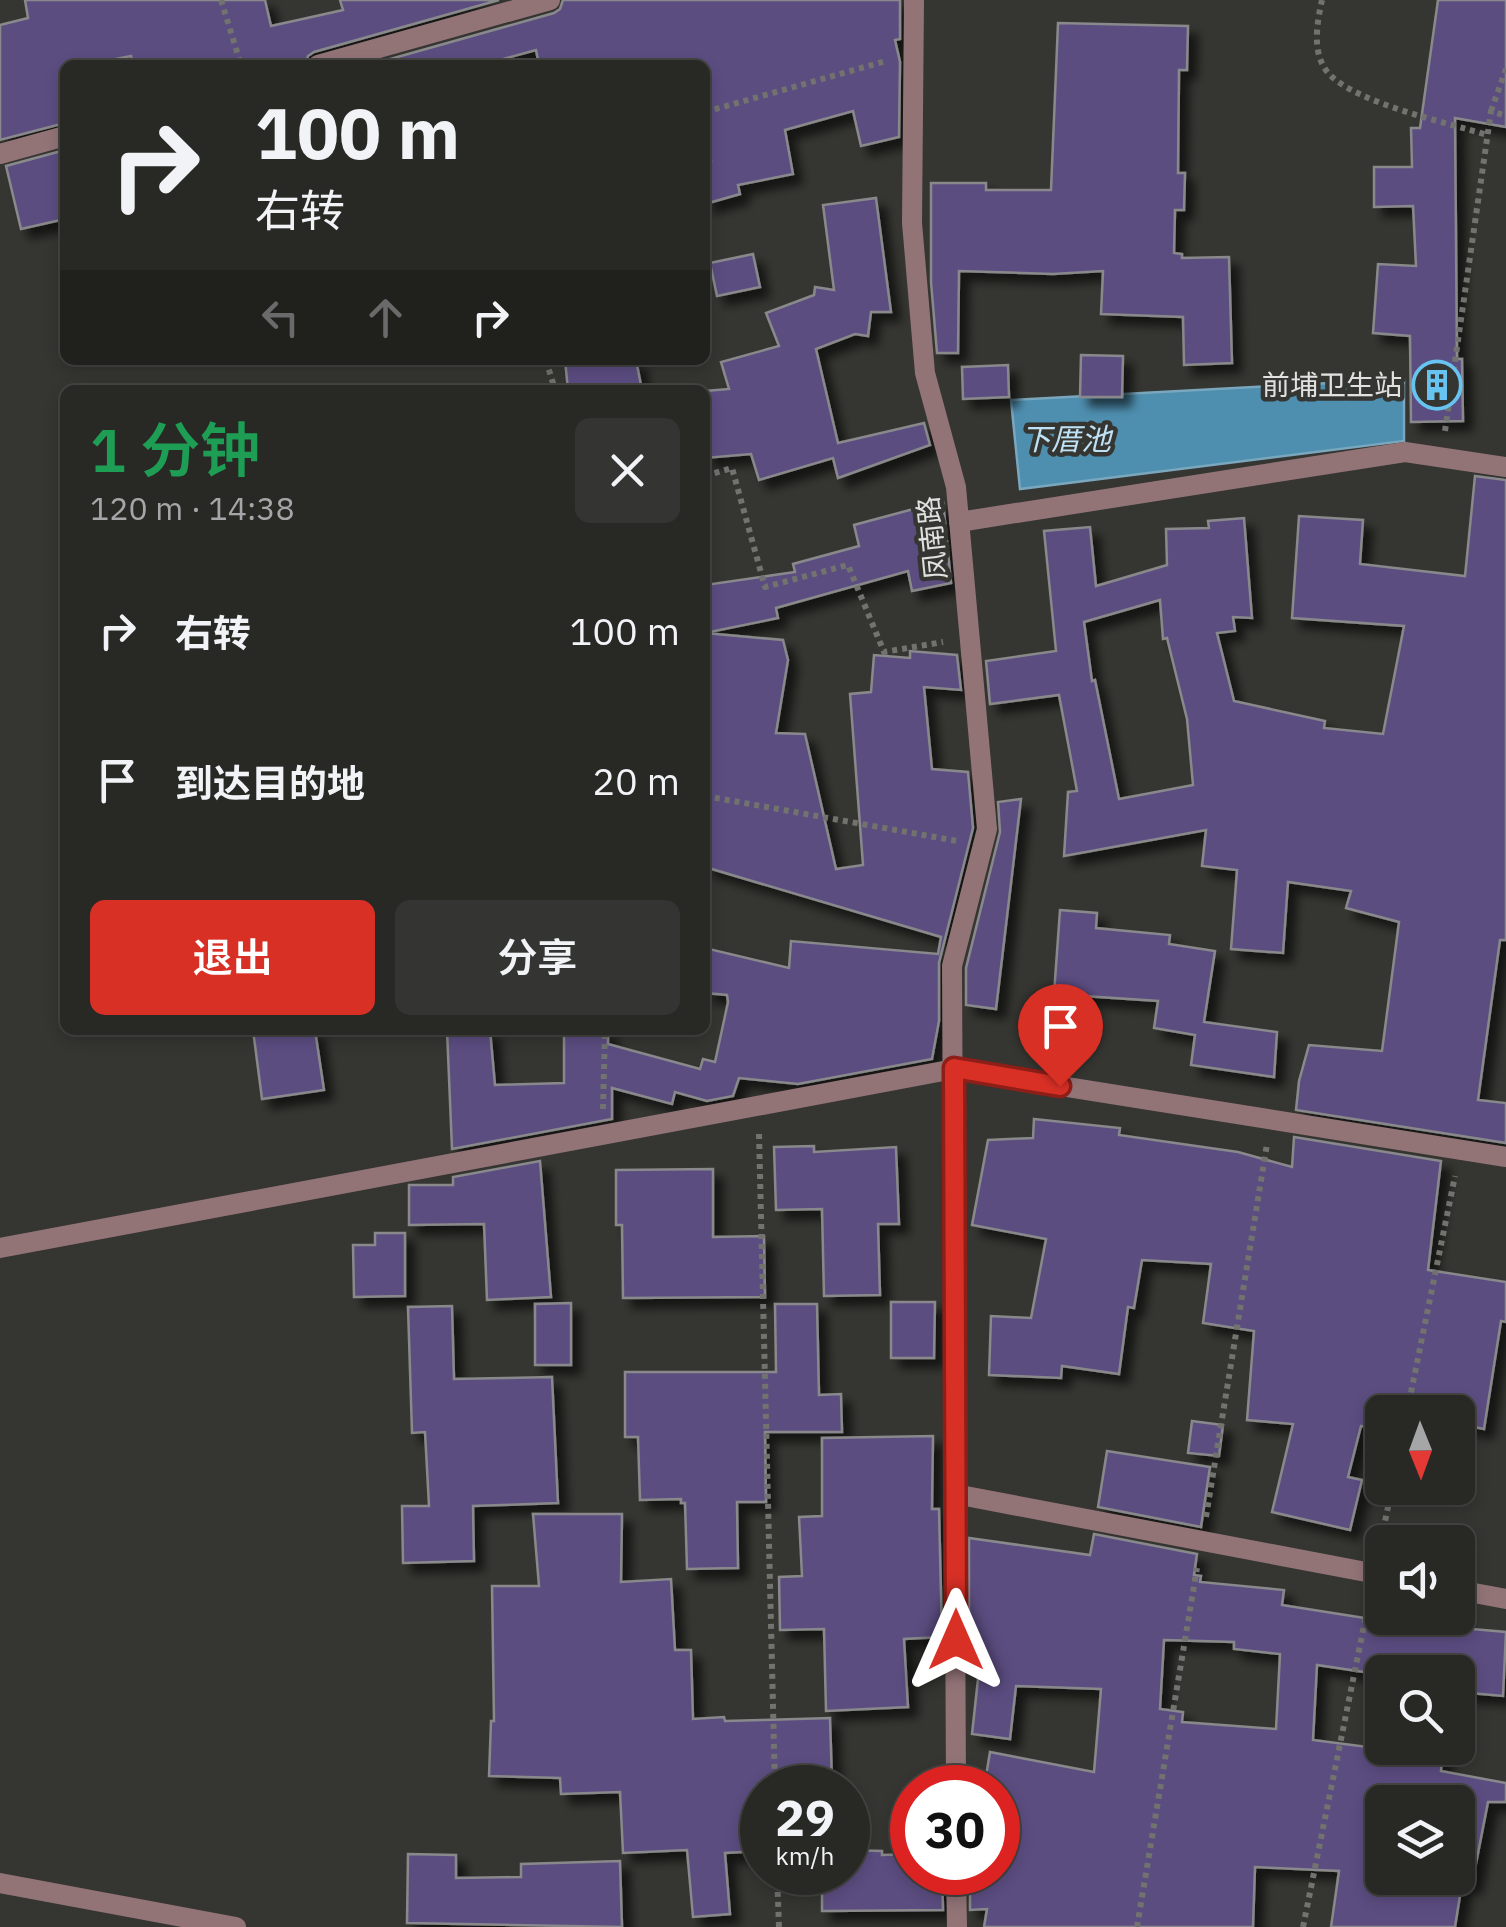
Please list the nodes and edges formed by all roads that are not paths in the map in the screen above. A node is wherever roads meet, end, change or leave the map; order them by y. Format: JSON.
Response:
{"nodes":[{"id":1,"x":550,"y":0,"type":"edge"},
{"id":2,"x":914,"y":0,"type":"edge"},
{"id":3,"x":336,"y":60,"type":"edge"},
{"id":4,"x":60,"y":137,"type":"edge"},
{"id":5,"x":0,"y":154,"type":"edge"},
{"id":6,"x":1506,"y":467,"type":"edge"},
{"id":7,"x":959,"y":522,"type":"junction"},
{"id":8,"x":954,"y":1068,"type":"junction"},
{"id":9,"x":1506,"y":1158,"type":"edge"},
{"id":10,"x":0,"y":1248,"type":"edge"},
{"id":11,"x":955,"y":1494,"type":"junction"},
{"id":12,"x":1365,"y":1572,"type":"edge"},
{"id":13,"x":1475,"y":1593,"type":"edge"},
{"id":14,"x":1506,"y":1599,"type":"edge"},
{"id":15,"x":956,"y":1765,"type":"edge"},
{"id":16,"x":0,"y":1883,"type":"edge"},
{"id":17,"x":956,"y":1895,"type":"edge"},
{"id":18,"x":236,"y":1927,"type":"edge"},
{"id":19,"x":956,"y":1927,"type":"edge"}],
"edges":[{"from":1,"to":3,"type":"street"},
{"from":2,"to":7,"type":"street","name":"凤南路"},
{"from":4,"to":5,"type":"street"},
{"from":6,"to":7,"type":"street"},
{"from":7,"to":8,"type":"street","name":"凤南路"},
{"from":8,"to":9,"type":"street"},
{"from":8,"to":10,"type":"street"},
{"from":8,"to":11,"type":"street","name":"凤南路"},
{"from":11,"to":12,"type":"street"},
{"from":11,"to":15,"type":"street","name":"凤南路"},
{"from":13,"to":14,"type":"street"},
{"from":16,"to":18,"type":"street"},
{"from":17,"to":19,"type":"street"}]}
